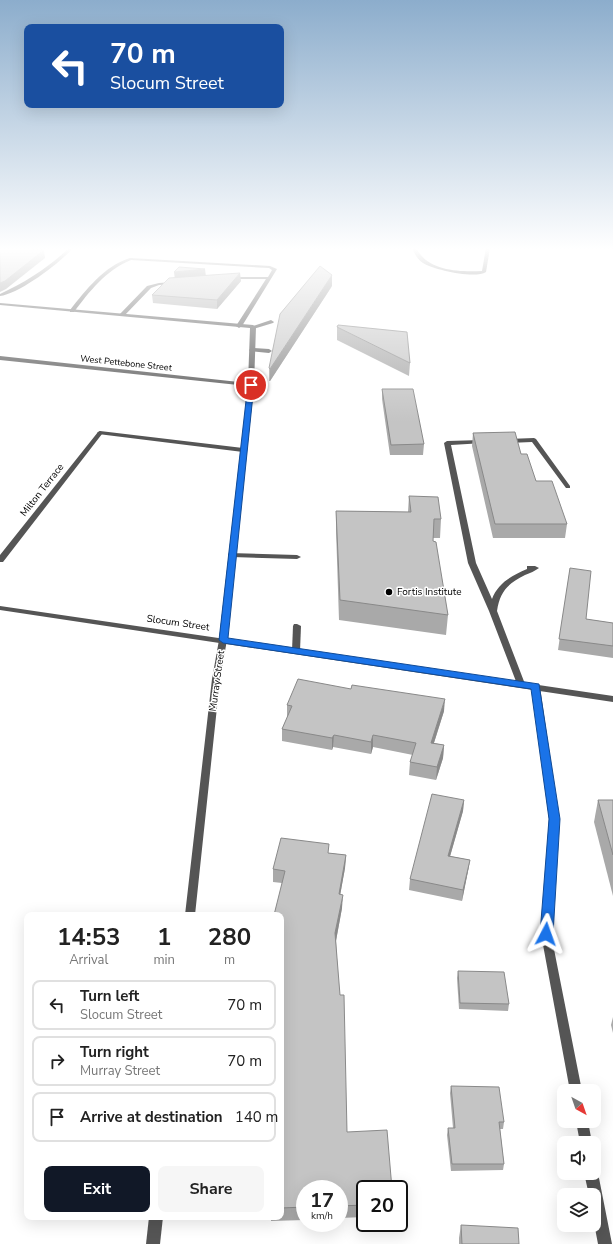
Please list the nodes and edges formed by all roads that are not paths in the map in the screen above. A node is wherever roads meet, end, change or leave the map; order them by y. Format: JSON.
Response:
{"nodes":[{"id":1,"x":25,"y":306,"type":"edge"},
{"id":2,"x":75,"y":306,"type":"edge"},
{"id":3,"x":131,"y":306,"type":"edge"},
{"id":4,"x":251,"y":306,"type":"edge"},
{"id":5,"x":72,"y":310,"type":"junction"},
{"id":6,"x":122,"y":315,"type":"junction"},
{"id":7,"x":271,"y":322,"type":"dead end"},
{"id":8,"x":239,"y":326,"type":"junction"},
{"id":9,"x":253,"y":327,"type":"junction"},
{"id":10,"x":252,"y":350,"type":"junction"},
{"id":11,"x":269,"y":351,"type":"dead end"},
{"id":12,"x":0,"y":358,"type":"edge"},
{"id":13,"x":251,"y":385,"type":"junction"},
{"id":14,"x":503,"y":441,"type":"edge"},
{"id":15,"x":487,"y":442,"type":"edge"},
{"id":16,"x":243,"y":450,"type":"junction"},
{"id":17,"x":568,"y":487,"type":"dead end"},
{"id":18,"x":232,"y":555,"type":"junction"},
{"id":19,"x":297,"y":557,"type":"dead end"},
{"id":20,"x":0,"y":560,"type":"edge"},
{"id":21,"x":530,"y":568,"type":"dead end"},
{"id":22,"x":0,"y":608,"type":"edge"},
{"id":23,"x":493,"y":611,"type":"junction"},
{"id":24,"x":297,"y":626,"type":"dead end"},
{"id":25,"x":223,"y":640,"type":"junction"},
{"id":26,"x":296,"y":651,"type":"junction"},
{"id":27,"x":521,"y":684,"type":"junction"},
{"id":28,"x":536,"y":687,"type":"junction"},
{"id":29,"x":613,"y":699,"type":"edge"},
{"id":30,"x":190,"y":912,"type":"edge"},
{"id":31,"x":575,"y":1084,"type":"edge"},
{"id":32,"x":592,"y":1180,"type":"edge"},
{"id":33,"x":156,"y":1220,"type":"edge"},
{"id":34,"x":153,"y":1244,"type":"edge"},
{"id":35,"x":605,"y":1244,"type":"edge"}],
"edges":[{"from":1,"to":5,"type":"street"},
{"from":2,"to":5,"type":"street"},
{"from":3,"to":6,"type":"street"},
{"from":4,"to":8,"type":"street"},
{"from":5,"to":6,"type":"street"},
{"from":6,"to":8,"type":"street"},
{"from":7,"to":9,"type":"street"},
{"from":8,"to":9,"type":"street"},
{"from":9,"to":10,"type":"street","name":"Murray Street"},
{"from":10,"to":11,"type":"street"},
{"from":10,"to":13,"type":"street","name":"Murray Street"},
{"from":12,"to":13,"type":"street","name":"West Pettebone Street"},
{"from":13,"to":16,"type":"street","name":"Murray Street"},
{"from":14,"to":17,"type":"street"},
{"from":15,"to":23,"type":"street"},
{"from":16,"to":18,"type":"street","name":"Murray Street"},
{"from":16,"to":20,"type":"street","name":"Milton Terrace"},
{"from":18,"to":19,"type":"street"},
{"from":18,"to":25,"type":"street","name":"Murray Street"},
{"from":21,"to":23,"type":"street"},
{"from":22,"to":25,"type":"street","name":"Slocum Street"},
{"from":23,"to":27,"type":"street"},
{"from":24,"to":26,"type":"street"},
{"from":25,"to":26,"type":"street","name":"Slocum Street"},
{"from":25,"to":30,"type":"street","name":"Murray Street"},
{"from":26,"to":27,"type":"street","name":"Slocum Street"},
{"from":27,"to":28,"type":"street","name":"Slocum Street"},
{"from":28,"to":29,"type":"street","name":"Slocum Street"},
{"from":28,"to":31,"type":"street"},
{"from":32,"to":35,"type":"street"},
{"from":33,"to":34,"type":"street"}]}
